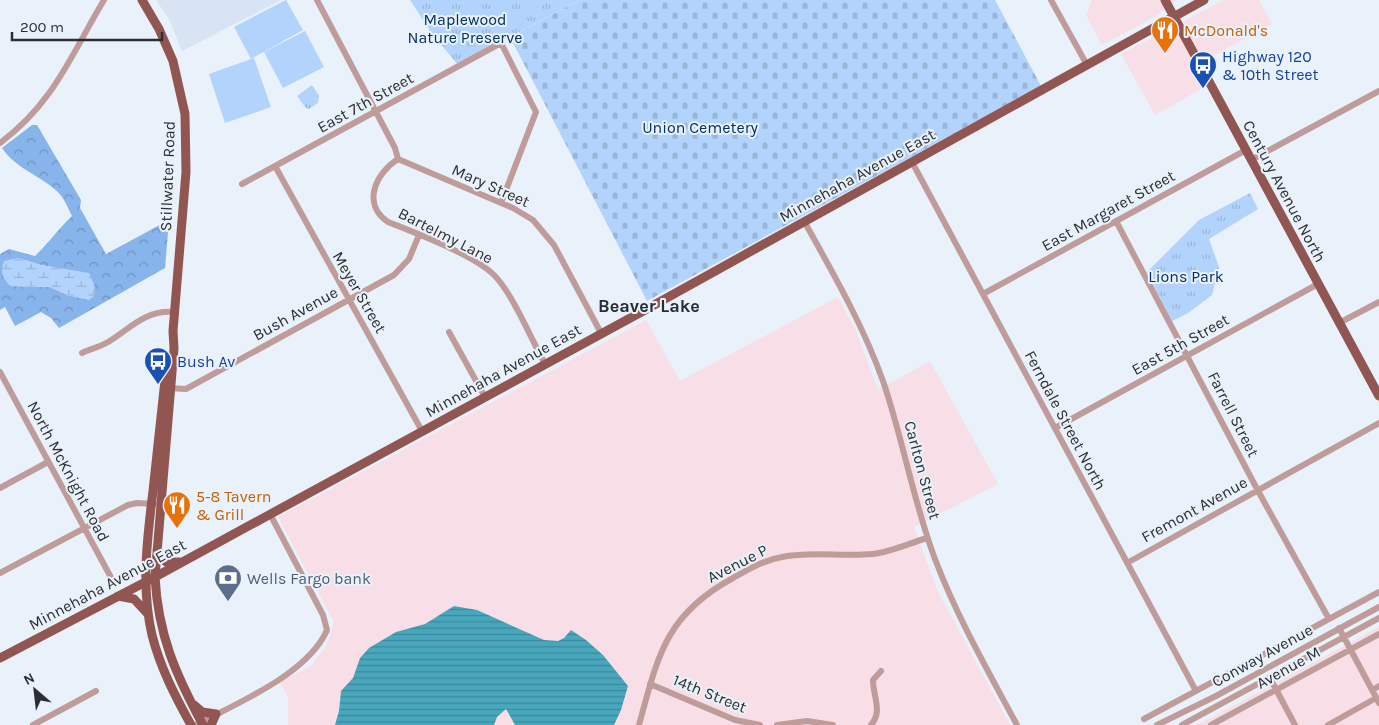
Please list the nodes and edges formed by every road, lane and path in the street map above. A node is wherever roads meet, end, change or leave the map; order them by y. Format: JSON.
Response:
{"nodes":[{"id":1,"x":104,"y":0,"type":"edge"},
{"id":2,"x":142,"y":0,"type":"edge"},
{"id":3,"x":317,"y":0,"type":"edge"},
{"id":4,"x":1051,"y":0,"type":"edge"},
{"id":5,"x":1166,"y":0,"type":"edge"},
{"id":6,"x":1204,"y":0,"type":"edge"},
{"id":7,"x":1174,"y":16,"type":"junction"},
{"id":8,"x":1087,"y":65,"type":"junction"},
{"id":9,"x":1379,"y":91,"type":"edge"},
{"id":10,"x":375,"y":112,"type":"junction"},
{"id":11,"x":0,"y":143,"type":"edge"},
{"id":12,"x":1246,"y":150,"type":"junction"},
{"id":13,"x":398,"y":159,"type":"junction"},
{"id":14,"x":1251,"y":160,"type":"junction"},
{"id":15,"x":912,"y":162,"type":"junction"},
{"id":16,"x":275,"y":166,"type":"junction"},
{"id":17,"x":242,"y":184,"type":"dead end"},
{"id":18,"x":501,"y":203,"type":"junction"},
{"id":19,"x":804,"y":221,"type":"junction"},
{"id":20,"x":1116,"y":221,"type":"junction"},
{"id":21,"x":419,"y":235,"type":"junction"},
{"id":22,"x":1318,"y":284,"type":"junction"},
{"id":23,"x":983,"y":294,"type":"junction"},
{"id":24,"x":349,"y":300,"type":"junction"},
{"id":25,"x":1379,"y":302,"type":"edge"},
{"id":26,"x":174,"y":312,"type":"junction"},
{"id":27,"x":1339,"y":323,"type":"junction"},
{"id":28,"x":450,"y":332,"type":"dead end"},
{"id":29,"x":602,"y":333,"type":"junction"},
{"id":30,"x":82,"y":353,"type":"dead end"},
{"id":31,"x":1188,"y":355,"type":"junction"},
{"id":32,"x":545,"y":364,"type":"junction"},
{"id":33,"x":0,"y":372,"type":"edge"},
{"id":34,"x":167,"y":388,"type":"junction"},
{"id":35,"x":1379,"y":396,"type":"edge"},
{"id":36,"x":485,"y":397,"type":"junction"},
{"id":37,"x":1379,"y":423,"type":"edge"},
{"id":38,"x":1055,"y":428,"type":"junction"},
{"id":39,"x":422,"y":431,"type":"junction"},
{"id":40,"x":48,"y":462,"type":"junction"},
{"id":41,"x":0,"y":488,"type":"edge"},
{"id":42,"x":1258,"y":489,"type":"junction"},
{"id":43,"x":156,"y":504,"type":"junction"},
{"id":44,"x":278,"y":509,"type":"junction"},
{"id":45,"x":270,"y":514,"type":"junction"},
{"id":46,"x":275,"y":525,"type":"junction"},
{"id":47,"x":84,"y":528,"type":"junction"},
{"id":48,"x":928,"y":538,"type":"junction"},
{"id":49,"x":157,"y":550,"type":"junction"},
{"id":50,"x":185,"y":560,"type":"junction"},
{"id":51,"x":1127,"y":563,"type":"junction"},
{"id":52,"x":0,"y":574,"type":"edge"},
{"id":53,"x":155,"y":577,"type":"junction"},
{"id":54,"x":146,"y":581,"type":"junction"},
{"id":55,"x":114,"y":583,"type":"dead end"},
{"id":56,"x":1379,"y":592,"type":"edge"},
{"id":57,"x":118,"y":596,"type":"junction"},
{"id":58,"x":1379,"y":607,"type":"edge"},
{"id":59,"x":148,"y":615,"type":"junction"},
{"id":60,"x":1379,"y":618,"type":"edge"},
{"id":61,"x":1329,"y":619,"type":"junction"},
{"id":62,"x":1339,"y":628,"type":"junction"},
{"id":63,"x":1379,"y":634,"type":"edge"},
{"id":64,"x":1344,"y":637,"type":"junction"},
{"id":65,"x":1350,"y":649,"type":"junction"},
{"id":66,"x":0,"y":658,"type":"edge"},
{"id":67,"x":882,"y":671,"type":"dead end"},
{"id":68,"x":1270,"y":678,"type":"junction"},
{"id":69,"x":1214,"y":682,"type":"junction"},
{"id":70,"x":650,"y":684,"type":"junction"},
{"id":71,"x":1379,"y":686,"type":"edge"},
{"id":72,"x":1277,"y":690,"type":"junction"},
{"id":73,"x":1372,"y":690,"type":"junction"},
{"id":74,"x":1196,"y":691,"type":"junction"},
{"id":75,"x":96,"y":692,"type":"dead end"},
{"id":76,"x":1220,"y":694,"type":"junction"},
{"id":77,"x":189,"y":700,"type":"junction"},
{"id":78,"x":1378,"y":701,"type":"edge"},
{"id":79,"x":1225,"y":702,"type":"junction"},
{"id":80,"x":216,"y":714,"type":"junction"},
{"id":81,"x":1144,"y":719,"type":"dead end"},
{"id":82,"x":200,"y":724,"type":"edge"},
{"id":83,"x":33,"y":725,"type":"edge"},
{"id":84,"x":191,"y":725,"type":"edge"},
{"id":85,"x":211,"y":725,"type":"edge"},
{"id":86,"x":639,"y":725,"type":"edge"},
{"id":87,"x":760,"y":725,"type":"edge"},
{"id":88,"x":777,"y":725,"type":"edge"},
{"id":89,"x":833,"y":725,"type":"edge"},
{"id":90,"x":871,"y":725,"type":"edge"},
{"id":91,"x":1017,"y":725,"type":"edge"},
{"id":92,"x":1157,"y":725,"type":"edge"},
{"id":93,"x":1182,"y":725,"type":"edge"},
{"id":94,"x":1211,"y":725,"type":"edge"},
{"id":95,"x":1295,"y":725,"type":"edge"},
{"id":96,"x":1328,"y":725,"type":"edge"}],
"edges":[{"from":1,"to":11,"type":"street"},
{"from":2,"to":26,"type":"main road","name":"Stillwater Road"},
{"from":3,"to":10,"type":"street"},
{"from":4,"to":8,"type":"street"},
{"from":5,"to":7,"type":"main road","name":"Century Avenue North"},
{"from":6,"to":7,"type":"main road","name":"Minnehaha Avenue East"},
{"from":7,"to":8,"type":"main road","name":"Minnehaha Avenue East"},
{"from":7,"to":12,"type":"main road","name":"Century Avenue North"},
{"from":8,"to":15,"type":"main road","name":"Minnehaha Avenue East"},
{"from":9,"to":14,"type":"street"},
{"from":10,"to":13,"type":"street"},
{"from":10,"to":16,"type":"street","name":"East 7th Street"},
{"from":10,"to":18,"type":"street","name":"East 7th Street"},
{"from":12,"to":14,"type":"main road","name":"Century Avenue North"},
{"from":12,"to":20,"type":"street","name":"East Margaret Street"},
{"from":13,"to":18,"type":"street","name":"Mary Street"},
{"from":13,"to":21,"type":"street","name":"Bartelmy Lane"},
{"from":14,"to":22,"type":"main road","name":"Century Avenue North"},
{"from":15,"to":19,"type":"main road","name":"Minnehaha Avenue East"},
{"from":15,"to":23,"type":"street","name":"Ferndale Street North"},
{"from":16,"to":17,"type":"street","name":"East 7th Street"},
{"from":16,"to":24,"type":"street","name":"Meyer Street"},
{"from":18,"to":29,"type":"street","name":"Mary Street"},
{"from":19,"to":29,"type":"main road","name":"Minnehaha Avenue East"},
{"from":19,"to":48,"type":"street","name":"Carlton Street"},
{"from":20,"to":23,"type":"street","name":"East Margaret Street"},
{"from":20,"to":31,"type":"street","name":"Farrell Street"},
{"from":21,"to":24,"type":"street","name":"Bush Avenue"},
{"from":21,"to":32,"type":"street","name":"Bartelmy Lane"},
{"from":22,"to":27,"type":"main road","name":"Century Avenue North"},
{"from":22,"to":31,"type":"street","name":"East 5th Street"},
{"from":23,"to":38,"type":"street","name":"Ferndale Street North"},
{"from":24,"to":34,"type":"street","name":"Bush Avenue"},
{"from":24,"to":39,"type":"street","name":"Meyer Street"},
{"from":25,"to":27,"type":"street"},
{"from":26,"to":30,"type":"street"},
{"from":26,"to":34,"type":"main road","name":"Stillwater Road"},
{"from":27,"to":35,"type":"main road","name":"Century Avenue North"},
{"from":28,"to":36,"type":"street"},
{"from":29,"to":32,"type":"main road","name":"Minnehaha Avenue East"},
{"from":31,"to":38,"type":"street","name":"East 5th Street"},
{"from":31,"to":42,"type":"street","name":"Farrell Street"},
{"from":32,"to":36,"type":"main road","name":"Minnehaha Avenue East"},
{"from":33,"to":40,"type":"street","name":"North McKnight Road"},
{"from":34,"to":43,"type":"main road","name":"Stillwater Road"},
{"from":36,"to":39,"type":"main road","name":"Minnehaha Avenue East"},
{"from":37,"to":42,"type":"street","name":"Fremont Avenue"},
{"from":38,"to":51,"type":"street","name":"Ferndale Street North"},
{"from":39,"to":44,"type":"main road","name":"Minnehaha Avenue East"},
{"from":40,"to":41,"type":"street"},
{"from":40,"to":47,"type":"street","name":"North McKnight Road"},
{"from":42,"to":51,"type":"street","name":"Fremont Avenue"},
{"from":42,"to":61,"type":"street","name":"Farrell Street"},
{"from":43,"to":47,"type":"street"},
{"from":43,"to":49,"type":"main road","name":"Stillwater Road"},
{"from":43,"to":54,"type":"main road","name":"Stillwater Road"},
{"from":44,"to":45,"type":"main road","name":"Minnehaha Avenue East"},
{"from":44,"to":46,"type":"street"},
{"from":45,"to":46,"type":"street"},
{"from":45,"to":50,"type":"main road","name":"Minnehaha Avenue East"},
{"from":46,"to":80,"type":"street"},
{"from":47,"to":52,"type":"street"},
{"from":47,"to":55,"type":"street","name":"North McKnight Road"},
{"from":48,"to":70,"type":"street","name":"Avenue P"},
{"from":48,"to":91,"type":"street","name":"Carlton Street"},
{"from":49,"to":50,"type":"main road"},
{"from":49,"to":53,"type":"main road","name":"Stillwater Road"},
{"from":50,"to":53,"type":"main road","name":"Minnehaha Avenue East"},
{"from":51,"to":74,"type":"street","name":"Ferndale Street North"},
{"from":53,"to":54,"type":"main road","name":"Minnehaha Avenue East"},
{"from":53,"to":77,"type":"main road","name":"Stillwater Road"},
{"from":54,"to":57,"type":"main road","name":"Minnehaha Avenue East"},
{"from":54,"to":59,"type":"main road","name":"Stillwater Road"},
{"from":56,"to":61,"type":"street"},
{"from":57,"to":59,"type":"main road"},
{"from":57,"to":66,"type":"main road","name":"Minnehaha Avenue East"},
{"from":58,"to":62,"type":"street","name":"Conway Avenue"},
{"from":59,"to":84,"type":"main road","name":"Stillwater Road"},
{"from":60,"to":64,"type":"street","name":"Conway Avenue"},
{"from":61,"to":69,"type":"street"},
{"from":62,"to":64,"type":"street"},
{"from":62,"to":76,"type":"street","name":"Conway Avenue"},
{"from":63,"to":65,"type":"street","name":"Avenue M"},
{"from":64,"to":65,"type":"street"},
{"from":64,"to":68,"type":"street","name":"Conway Avenue"},
{"from":65,"to":72,"type":"street","name":"Avenue M"},
{"from":65,"to":73,"type":"street"},
{"from":67,"to":90,"type":"street"},
{"from":68,"to":72,"type":"street"},
{"from":68,"to":79,"type":"street","name":"Conway Avenue"},
{"from":69,"to":74,"type":"street"},
{"from":69,"to":76,"type":"street"},
{"from":70,"to":86,"type":"street","name":"Avenue P"},
{"from":70,"to":87,"type":"street","name":"14th Street"},
{"from":71,"to":73,"type":"street"},
{"from":72,"to":94,"type":"street","name":"Avenue M"},
{"from":72,"to":95,"type":"street"},
{"from":73,"to":78,"type":"street"},
{"from":74,"to":81,"type":"street"},
{"from":75,"to":83,"type":"street"},
{"from":76,"to":79,"type":"street"},
{"from":76,"to":92,"type":"street","name":"Conway Avenue"},
{"from":77,"to":80,"type":"main road"},
{"from":77,"to":82,"type":"main road","name":"Stillwater Road"},
{"from":78,"to":96,"type":"street"},
{"from":79,"to":93,"type":"street","name":"Conway Avenue"},
{"from":80,"to":82,"type":"street"},
{"from":80,"to":85,"type":"main road"},
{"from":88,"to":89,"type":"street"}]}
